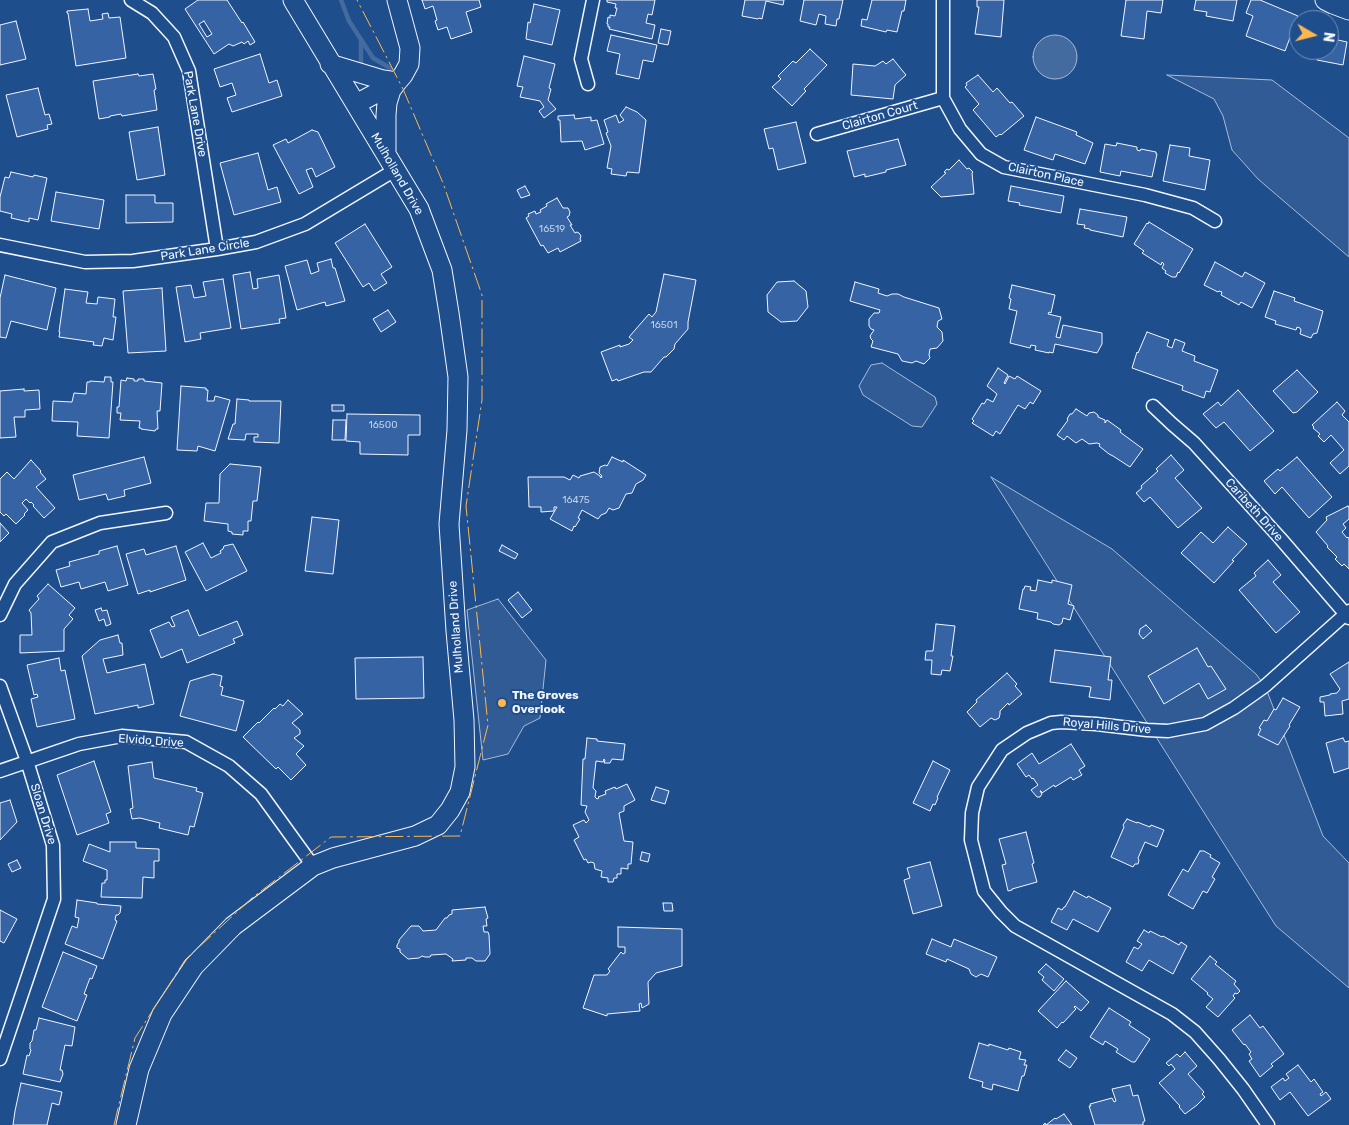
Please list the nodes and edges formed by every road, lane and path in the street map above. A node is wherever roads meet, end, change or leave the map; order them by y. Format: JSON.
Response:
{"nodes":[{"id":1,"x":131,"y":0,"type":"edge"},
{"id":2,"x":292,"y":0,"type":"edge"},
{"id":3,"x":397,"y":0,"type":"edge"},
{"id":4,"x":593,"y":0,"type":"edge"},
{"id":5,"x":943,"y":0,"type":"edge"},
{"id":6,"x":1325,"y":0,"type":"edge"},
{"id":7,"x":1349,"y":10,"type":"edge"},
{"id":8,"x":330,"y":64,"type":"junction"},
{"id":9,"x":397,"y":82,"type":"junction"},
{"id":10,"x":588,"y":84,"type":"dead end"},
{"id":11,"x":943,"y":98,"type":"junction"},
{"id":12,"x":356,"y":104,"type":"junction"},
{"id":13,"x":818,"y":134,"type":"dead end"},
{"id":14,"x":390,"y":162,"type":"junction"},
{"id":15,"x":1214,"y":221,"type":"dead end"},
{"id":16,"x":0,"y":246,"type":"edge"},
{"id":17,"x":217,"y":249,"type":"junction"},
{"id":18,"x":1153,"y":406,"type":"dead end"},
{"id":19,"x":166,"y":513,"type":"dead end"},
{"id":20,"x":1348,"y":614,"type":"edge"},
{"id":21,"x":0,"y":615,"type":"edge"},
{"id":22,"x":0,"y":686,"type":"edge"},
{"id":23,"x":27,"y":761,"type":"junction"},
{"id":24,"x":0,"y":771,"type":"edge"},
{"id":25,"x":313,"y":866,"type":"junction"},
{"id":26,"x":0,"y":1058,"type":"edge"},
{"id":27,"x":1265,"y":1124,"type":"edge"},
{"id":28,"x":126,"y":1125,"type":"edge"}],
"edges":[{"from":1,"to":17,"type":"street","name":"Park Lane Drive"},
{"from":2,"to":8,"type":"main road","name":"Mulholland Drive"},
{"from":3,"to":9,"type":"main road"},
{"from":4,"to":10,"type":"street"},
{"from":5,"to":11,"type":"street","name":"Clairton Place"},
{"from":6,"to":7,"type":"main road"},
{"from":8,"to":9,"type":"main road"},
{"from":8,"to":12,"type":"main road","name":"Mulholland Drive"},
{"from":9,"to":12,"type":"main road"},
{"from":9,"to":14,"type":"main road"},
{"from":11,"to":13,"type":"street","name":"Clairton Court"},
{"from":11,"to":15,"type":"street","name":"Clairton Place"},
{"from":12,"to":14,"type":"main road","name":"Mulholland Drive"},
{"from":14,"to":17,"type":"street","name":"Park Lane Circle"},
{"from":14,"to":25,"type":"main road","name":"Mulholland Drive"},
{"from":16,"to":17,"type":"street","name":"Park Lane Circle"},
{"from":18,"to":20,"type":"street","name":"Caribeth Drive"},
{"from":19,"to":21,"type":"street"},
{"from":20,"to":27,"type":"street","name":"Royal Hills Drive"},
{"from":22,"to":23,"type":"street","name":"Sloan Drive"},
{"from":23,"to":24,"type":"street","name":"Elvido Drive"},
{"from":23,"to":25,"type":"street","name":"Elvido Drive"},
{"from":23,"to":26,"type":"street","name":"Sloan Drive"},
{"from":25,"to":28,"type":"main road","name":"Mulholland Drive"}]}
